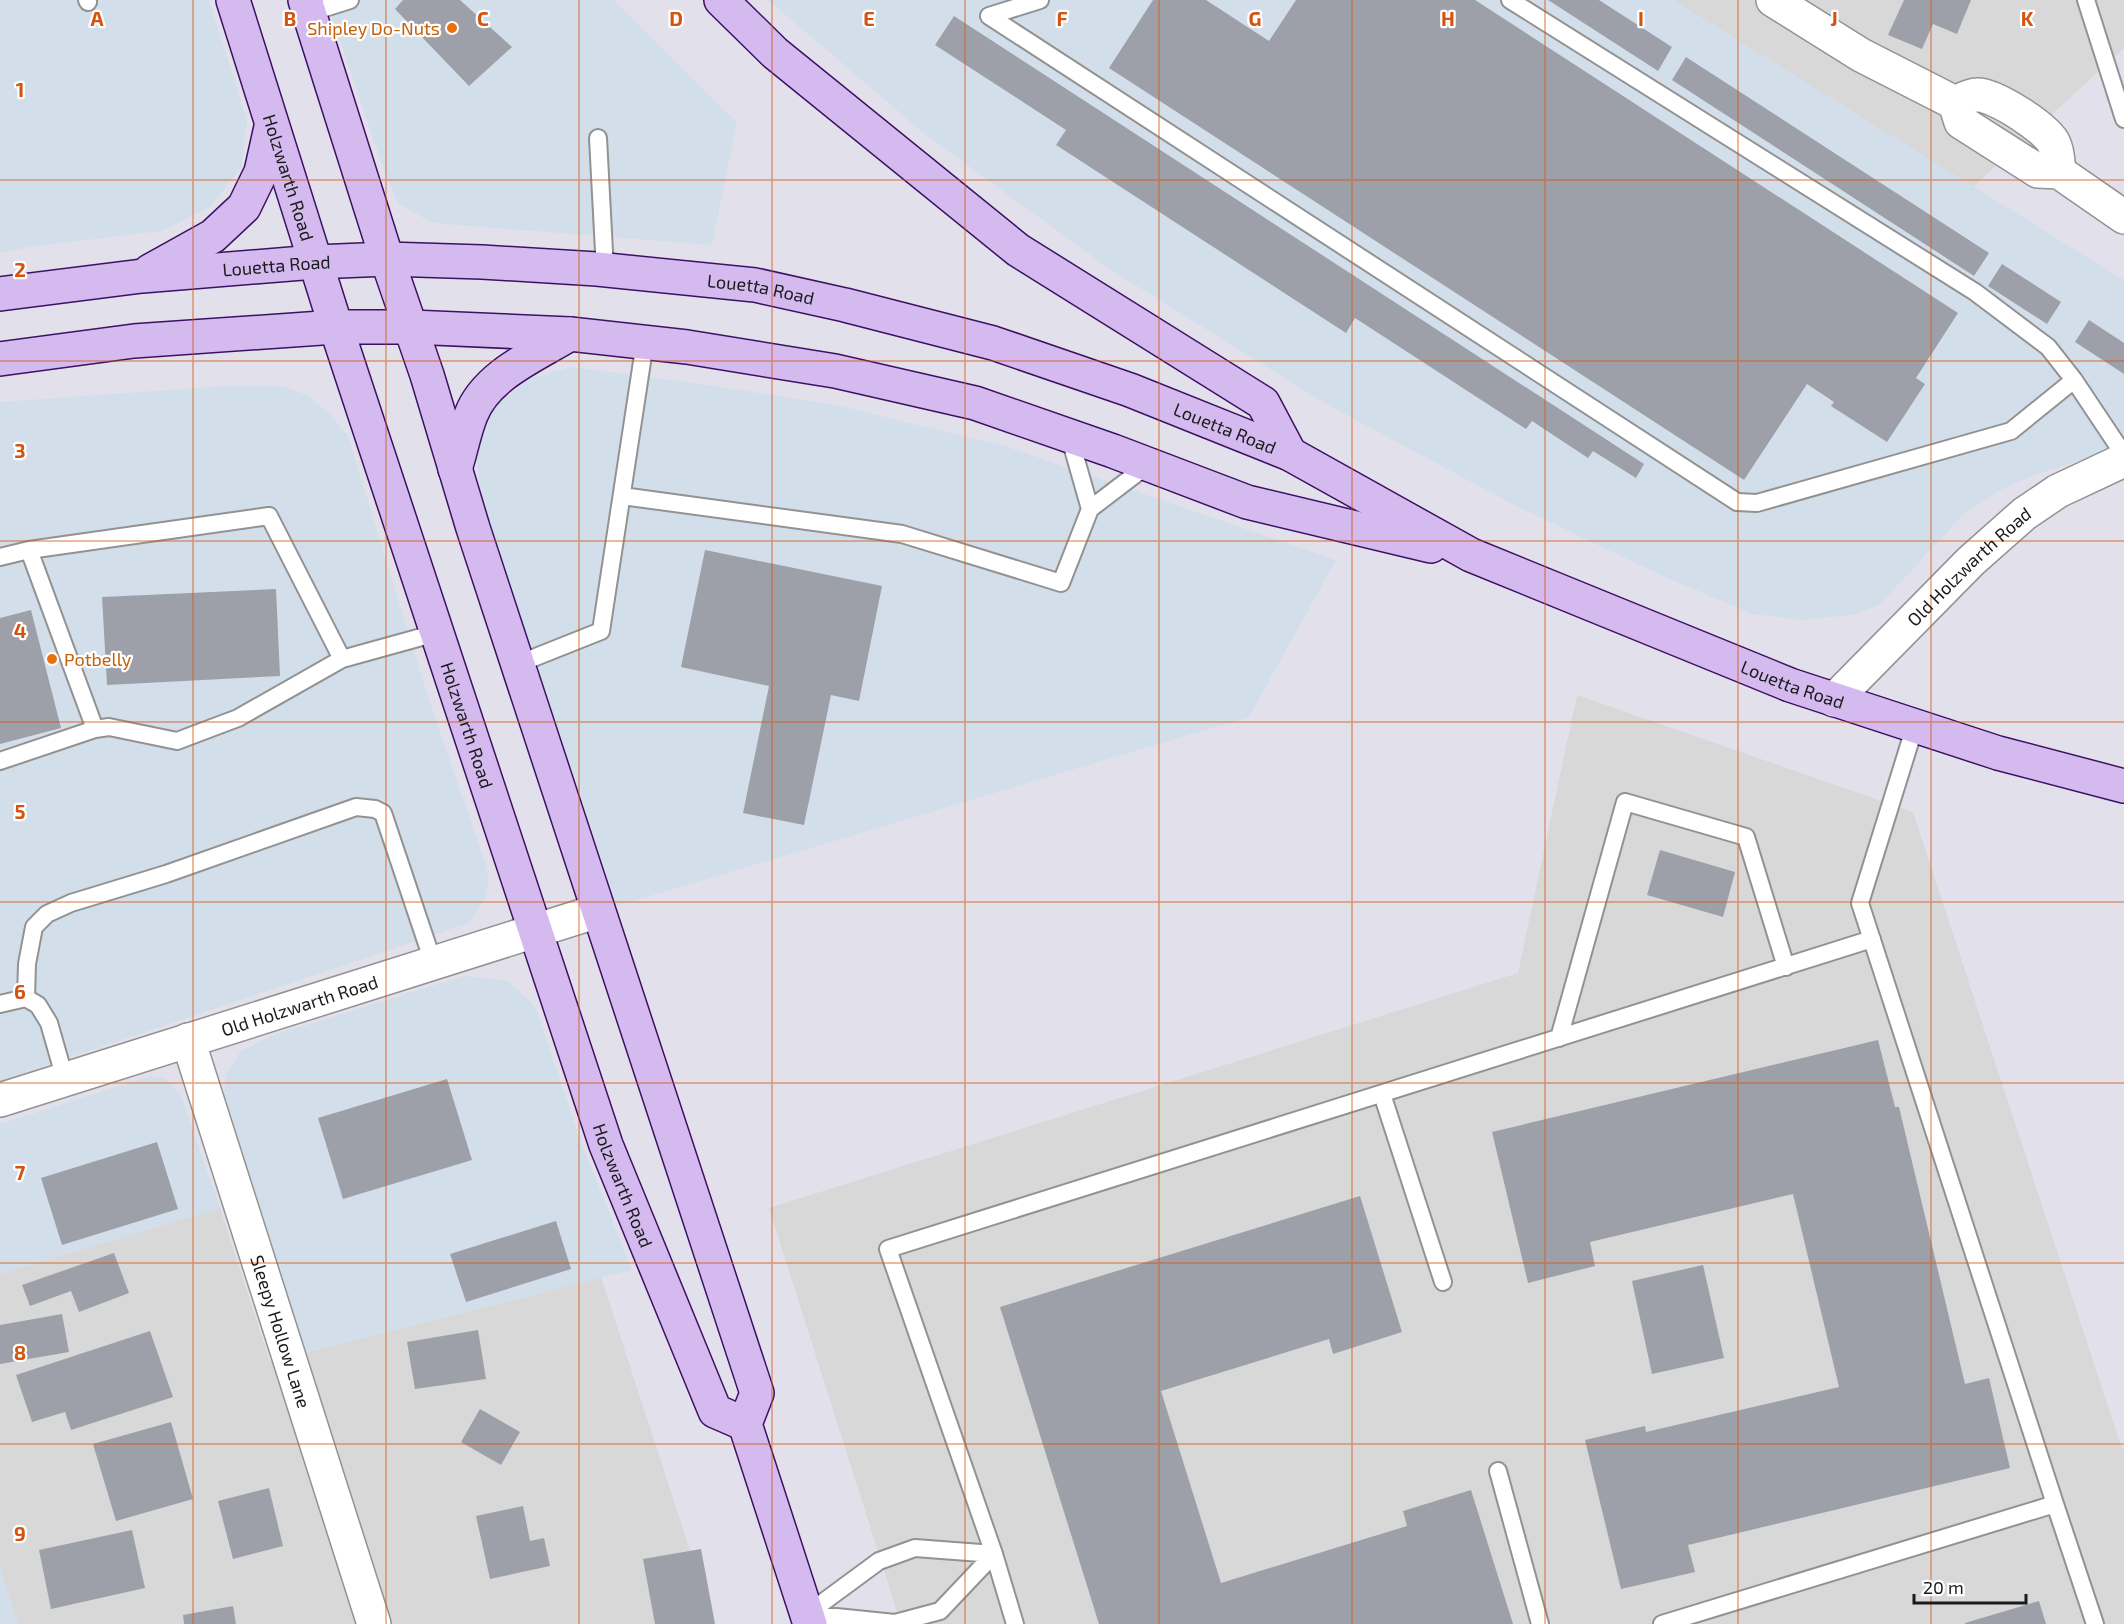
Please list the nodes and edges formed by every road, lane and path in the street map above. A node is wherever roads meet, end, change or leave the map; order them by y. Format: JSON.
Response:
{"nodes":[{"id":1,"x":232,"y":0,"type":"edge"},
{"id":2,"x":350,"y":0,"type":"edge"},
{"id":3,"x":721,"y":0,"type":"edge"},
{"id":4,"x":1040,"y":0,"type":"edge"},
{"id":5,"x":1510,"y":0,"type":"edge"},
{"id":6,"x":1773,"y":0,"type":"edge"},
{"id":7,"x":2086,"y":0,"type":"edge"},
{"id":8,"x":307,"y":7,"type":"edge"},
{"id":9,"x":2124,"y":119,"type":"edge"},
{"id":10,"x":272,"y":125,"type":"junction"},
{"id":11,"x":598,"y":138,"type":"dead end"},
{"id":12,"x":2124,"y":218,"type":"edge"},
{"id":13,"x":387,"y":259,"type":"junction"},
{"id":14,"x":315,"y":262,"type":"junction"},
{"id":15,"x":605,"y":270,"type":"junction"},
{"id":16,"x":142,"y":276,"type":"junction"},
{"id":17,"x":0,"y":294,"type":"edge"},
{"id":18,"x":336,"y":327,"type":"junction"},
{"id":19,"x":411,"y":327,"type":"junction"},
{"id":20,"x":570,"y":334,"type":"junction"},
{"id":21,"x":645,"y":342,"type":"junction"},
{"id":22,"x":0,"y":359,"type":"edge"},
{"id":23,"x":2074,"y":380,"type":"junction"},
{"id":24,"x":1069,"y":435,"type":"junction"},
{"id":25,"x":1290,"y":454,"type":"junction"},
{"id":26,"x":2124,"y":455,"type":"edge"},
{"id":27,"x":2124,"y":460,"type":"edge"},
{"id":28,"x":1149,"y":464,"type":"junction"},
{"id":29,"x":455,"y":469,"type":"junction"},
{"id":30,"x":622,"y":496,"type":"junction"},
{"id":31,"x":1090,"y":509,"type":"junction"},
{"id":32,"x":29,"y":550,"type":"junction"},
{"id":33,"x":1471,"y":555,"type":"junction"},
{"id":34,"x":0,"y":557,"type":"edge"},
{"id":35,"x":436,"y":633,"type":"junction"},
{"id":36,"x":342,"y":659,"type":"junction"},
{"id":37,"x":518,"y":664,"type":"junction"},
{"id":38,"x":1834,"y":700,"type":"junction"},
{"id":39,"x":1915,"y":726,"type":"junction"},
{"id":40,"x":95,"y":729,"type":"junction"},
{"id":41,"x":0,"y":761,"type":"edge"},
{"id":42,"x":2124,"y":786,"type":"edge"},
{"id":43,"x":598,"y":911,"type":"junction"},
{"id":44,"x":534,"y":930,"type":"junction"},
{"id":45,"x":1872,"y":939,"type":"junction"},
{"id":46,"x":433,"y":962,"type":"junction"},
{"id":47,"x":1786,"y":967,"type":"junction"},
{"id":48,"x":26,"y":998,"type":"junction"},
{"id":49,"x":0,"y":1004,"type":"edge"},
{"id":50,"x":1559,"y":1038,"type":"junction"},
{"id":51,"x":188,"y":1040,"type":"junction"},
{"id":52,"x":65,"y":1079,"type":"junction"},
{"id":53,"x":1382,"y":1094,"type":"junction"},
{"id":54,"x":0,"y":1100,"type":"edge"},
{"id":55,"x":1443,"y":1282,"type":"dead end"},
{"id":56,"x":745,"y":1424,"type":"junction"},
{"id":57,"x":1498,"y":1470,"type":"dead end"},
{"id":58,"x":2055,"y":1504,"type":"junction"},
{"id":59,"x":994,"y":1554,"type":"junction"},
{"id":60,"x":808,"y":1619,"type":"edge"},
{"id":61,"x":374,"y":1624,"type":"edge"},
{"id":62,"x":1015,"y":1624,"type":"edge"},
{"id":63,"x":1540,"y":1624,"type":"edge"},
{"id":64,"x":1662,"y":1624,"type":"edge"},
{"id":65,"x":2095,"y":1624,"type":"edge"}],
"edges":[{"from":1,"to":10,"type":"main road","name":"Holzwarth Road"},
{"from":2,"to":8,"type":"lane"},
{"from":3,"to":25,"type":"main road"},
{"from":4,"to":23,"type":"lane"},
{"from":5,"to":23,"type":"lane"},
{"from":6,"to":12,"type":"street"},
{"from":7,"to":9,"type":"lane"},
{"from":8,"to":13,"type":"main road"},
{"from":10,"to":14,"type":"main road","name":"Holzwarth Road"},
{"from":10,"to":16,"type":"main road"},
{"from":11,"to":15,"type":"lane"},
{"from":13,"to":14,"type":"main road","name":"Louetta Road"},
{"from":13,"to":15,"type":"main road","name":"Louetta Road"},
{"from":13,"to":19,"type":"main road"},
{"from":14,"to":16,"type":"main road","name":"Louetta Road"},
{"from":14,"to":18,"type":"main road","name":"Holzwarth Road"},
{"from":15,"to":25,"type":"main road","name":"Louetta Road"},
{"from":16,"to":17,"type":"main road","name":"Louetta Road"},
{"from":18,"to":19,"type":"main road","name":"Louetta Road"},
{"from":18,"to":22,"type":"main road","name":"Louetta Road"},
{"from":18,"to":35,"type":"main road","name":"Holzwarth Road"},
{"from":19,"to":20,"type":"main road","name":"Louetta Road"},
{"from":19,"to":29,"type":"main road"},
{"from":20,"to":21,"type":"main road","name":"Louetta Road"},
{"from":20,"to":29,"type":"main road"},
{"from":21,"to":24,"type":"main road","name":"Louetta Road"},
{"from":21,"to":30,"type":"lane"},
{"from":23,"to":26,"type":"lane"},
{"from":24,"to":28,"type":"main road","name":"Louetta Road"},
{"from":24,"to":31,"type":"lane"},
{"from":25,"to":33,"type":"main road","name":"Louetta Road"},
{"from":27,"to":38,"type":"street","name":"Old Holzwarth Road"},
{"from":28,"to":31,"type":"lane"},
{"from":28,"to":33,"type":"main road","name":"Louetta Road"},
{"from":29,"to":37,"type":"main road"},
{"from":30,"to":31,"type":"lane"},
{"from":30,"to":37,"type":"lane"},
{"from":32,"to":34,"type":"lane"},
{"from":32,"to":36,"type":"lane"},
{"from":32,"to":40,"type":"lane"},
{"from":33,"to":38,"type":"main road","name":"Louetta Road"},
{"from":35,"to":36,"type":"lane"},
{"from":35,"to":44,"type":"main road","name":"Holzwarth Road"},
{"from":36,"to":40,"type":"lane"},
{"from":37,"to":43,"type":"main road"},
{"from":38,"to":39,"type":"main road","name":"Louetta Road"},
{"from":39,"to":42,"type":"main road","name":"Louetta Road"},
{"from":39,"to":45,"type":"lane"},
{"from":40,"to":41,"type":"lane"},
{"from":43,"to":44,"type":"street","name":"Old Holzwarth Road"},
{"from":43,"to":56,"type":"main road"},
{"from":44,"to":46,"type":"street","name":"Old Holzwarth Road"},
{"from":44,"to":56,"type":"main road","name":"Holzwarth Road"},
{"from":45,"to":47,"type":"lane"},
{"from":45,"to":58,"type":"lane"},
{"from":46,"to":48,"type":"lane"},
{"from":46,"to":51,"type":"street","name":"Old Holzwarth Road"},
{"from":47,"to":50,"type":"lane"},
{"from":47,"to":50,"type":"lane"},
{"from":48,"to":49,"type":"lane"},
{"from":48,"to":52,"type":"lane"},
{"from":50,"to":53,"type":"lane"},
{"from":51,"to":52,"type":"street","name":"Old Holzwarth Road"},
{"from":51,"to":61,"type":"street","name":"Sleepy Hollow Lane"},
{"from":52,"to":54,"type":"street","name":"Old Holzwarth Road"},
{"from":53,"to":55,"type":"lane"},
{"from":53,"to":59,"type":"lane"},
{"from":56,"to":60,"type":"main road"},
{"from":57,"to":63,"type":"lane"},
{"from":58,"to":64,"type":"lane"},
{"from":58,"to":65,"type":"lane"},
{"from":59,"to":60,"type":"lane"},
{"from":59,"to":60,"type":"lane"},
{"from":59,"to":62,"type":"lane"}]}
